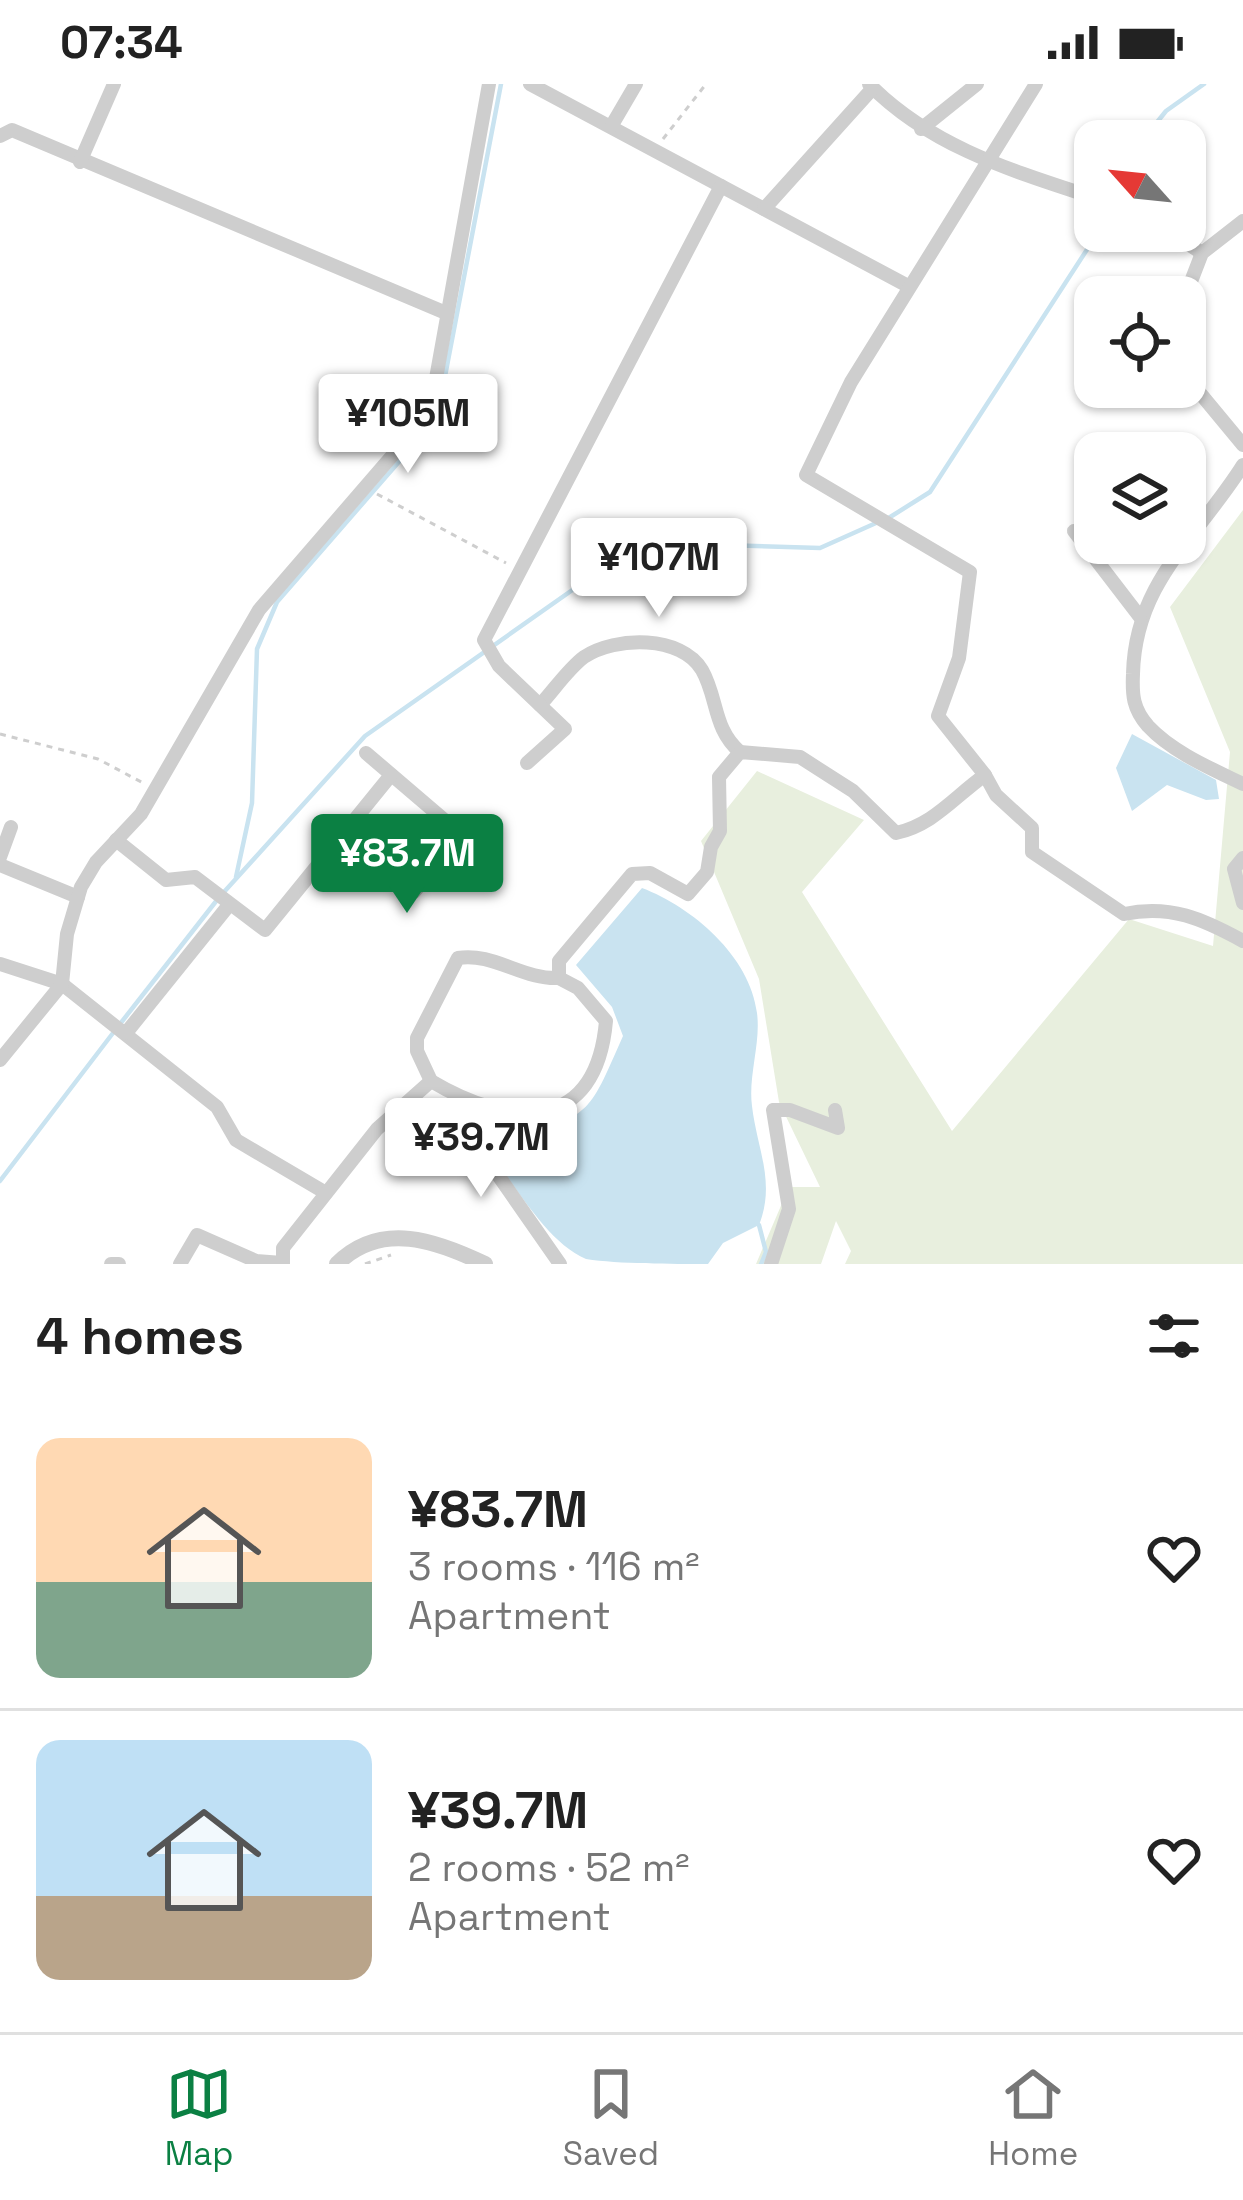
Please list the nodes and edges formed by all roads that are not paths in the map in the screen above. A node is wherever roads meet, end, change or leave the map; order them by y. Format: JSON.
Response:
{"nodes":[{"id":1,"x":114,"y":84,"type":"edge"},
{"id":2,"x":489,"y":84,"type":"edge"},
{"id":3,"x":530,"y":84,"type":"edge"},
{"id":4,"x":636,"y":84,"type":"edge"},
{"id":5,"x":977,"y":84,"type":"edge"},
{"id":6,"x":1036,"y":84,"type":"edge"},
{"id":7,"x":871,"y":86,"type":"edge"},
{"id":8,"x":612,"y":125,"type":"junction"},
{"id":9,"x":921,"y":129,"type":"junction"},
{"id":10,"x":0,"y":136,"type":"edge"},
{"id":11,"x":80,"y":162,"type":"junction"},
{"id":12,"x":992,"y":163,"type":"junction"},
{"id":13,"x":721,"y":186,"type":"junction"},
{"id":14,"x":1074,"y":191,"type":"edge"},
{"id":15,"x":764,"y":209,"type":"junction"},
{"id":16,"x":1243,"y":221,"type":"edge"},
{"id":17,"x":1202,"y":253,"type":"joint"},
{"id":18,"x":1193,"y":276,"type":"edge"},
{"id":19,"x":908,"y":286,"type":"junction"},
{"id":20,"x":446,"y":314,"type":"junction"},
{"id":21,"x":1206,"y":400,"type":"edge"},
{"id":22,"x":1243,"y":445,"type":"edge"},
{"id":23,"x":1243,"y":465,"type":"edge"},
{"id":24,"x":1099,"y":564,"type":"edge"},
{"id":25,"x":1140,"y":617,"type":"junction"},
{"id":26,"x":540,"y":705,"type":"junction"},
{"id":27,"x":740,"y":752,"type":"junction"},
{"id":28,"x":366,"y":753,"type":"dead end"},
{"id":29,"x":527,"y":764,"type":"dead end"},
{"id":30,"x":391,"y":775,"type":"junction"},
{"id":31,"x":985,"y":775,"type":"junction"},
{"id":32,"x":1243,"y":784,"type":"edge"},
{"id":33,"x":10,"y":827,"type":"dead end"},
{"id":34,"x":345,"y":832,"type":"junction"},
{"id":35,"x":463,"y":836,"type":"junction"},
{"id":36,"x":116,"y":840,"type":"junction"},
{"id":37,"x":483,"y":853,"type":"dead end"},
{"id":38,"x":1243,"y":858,"type":"edge"},
{"id":39,"x":0,"y":861,"type":"edge"},
{"id":40,"x":78,"y":897,"type":"junction"},
{"id":41,"x":1243,"y":903,"type":"edge"},
{"id":42,"x":229,"y":905,"type":"junction"},
{"id":43,"x":1243,"y":941,"type":"edge"},
{"id":44,"x":0,"y":964,"type":"edge"},
{"id":45,"x":559,"y":977,"type":"junction"},
{"id":46,"x":62,"y":984,"type":"junction"},
{"id":47,"x":126,"y":1033,"type":"junction"},
{"id":48,"x":0,"y":1060,"type":"edge"},
{"id":49,"x":431,"y":1081,"type":"junction"},
{"id":50,"x":835,"y":1110,"type":"dead end"},
{"id":51,"x":504,"y":1115,"type":"junction"},
{"id":52,"x":326,"y":1193,"type":"junction"},
{"id":53,"x":282,"y":1263,"type":"edge"},
{"id":54,"x":180,"y":1264,"type":"edge"},
{"id":55,"x":337,"y":1264,"type":"edge"},
{"id":56,"x":484,"y":1264,"type":"edge"},
{"id":57,"x":560,"y":1264,"type":"edge"},
{"id":58,"x":771,"y":1264,"type":"edge"}],
"edges":[{"from":1,"to":11,"type":"street"},
{"from":2,"to":20,"type":"street"},
{"from":3,"to":8,"type":"street"},
{"from":4,"to":8,"type":"street"},
{"from":5,"to":9,"type":"street"},
{"from":6,"to":12,"type":"street"},
{"from":7,"to":9,"type":"street"},
{"from":7,"to":15,"type":"street"},
{"from":8,"to":13,"type":"street"},
{"from":9,"to":12,"type":"street"},
{"from":10,"to":11,"type":"street"},
{"from":11,"to":20,"type":"street"},
{"from":12,"to":14,"type":"street"},
{"from":12,"to":19,"type":"street"},
{"from":13,"to":15,"type":"street"},
{"from":13,"to":26,"type":"street"},
{"from":15,"to":19,"type":"street"},
{"from":16,"to":17,"type":"street"},
{"from":17,"to":18,"type":"street"},
{"from":19,"to":31,"type":"street"},
{"from":20,"to":36,"type":"street"},
{"from":21,"to":22,"type":"street"},
{"from":23,"to":25,"type":"street"},
{"from":24,"to":25,"type":"street"},
{"from":25,"to":32,"type":"street"},
{"from":26,"to":27,"type":"street"},
{"from":26,"to":29,"type":"street"},
{"from":27,"to":31,"type":"street"},
{"from":27,"to":45,"type":"street"},
{"from":28,"to":30,"type":"street"},
{"from":30,"to":34,"type":"street"},
{"from":30,"to":35,"type":"street"},
{"from":31,"to":43,"type":"street"},
{"from":33,"to":39,"type":"street"},
{"from":34,"to":35,"type":"street"},
{"from":34,"to":42,"type":"street"},
{"from":35,"to":37,"type":"street"},
{"from":36,"to":40,"type":"street"},
{"from":36,"to":42,"type":"street"},
{"from":38,"to":41,"type":"street"},
{"from":39,"to":40,"type":"street"},
{"from":40,"to":46,"type":"street"},
{"from":42,"to":47,"type":"street"},
{"from":44,"to":46,"type":"street"},
{"from":45,"to":49,"type":"street"},
{"from":45,"to":51,"type":"street"},
{"from":46,"to":47,"type":"street"},
{"from":46,"to":48,"type":"street"},
{"from":47,"to":52,"type":"street"},
{"from":49,"to":51,"type":"street"},
{"from":49,"to":52,"type":"street"},
{"from":50,"to":58,"type":"street"},
{"from":51,"to":57,"type":"street"},
{"from":52,"to":53,"type":"street"},
{"from":53,"to":54,"type":"street"},
{"from":55,"to":56,"type":"street"}]}
